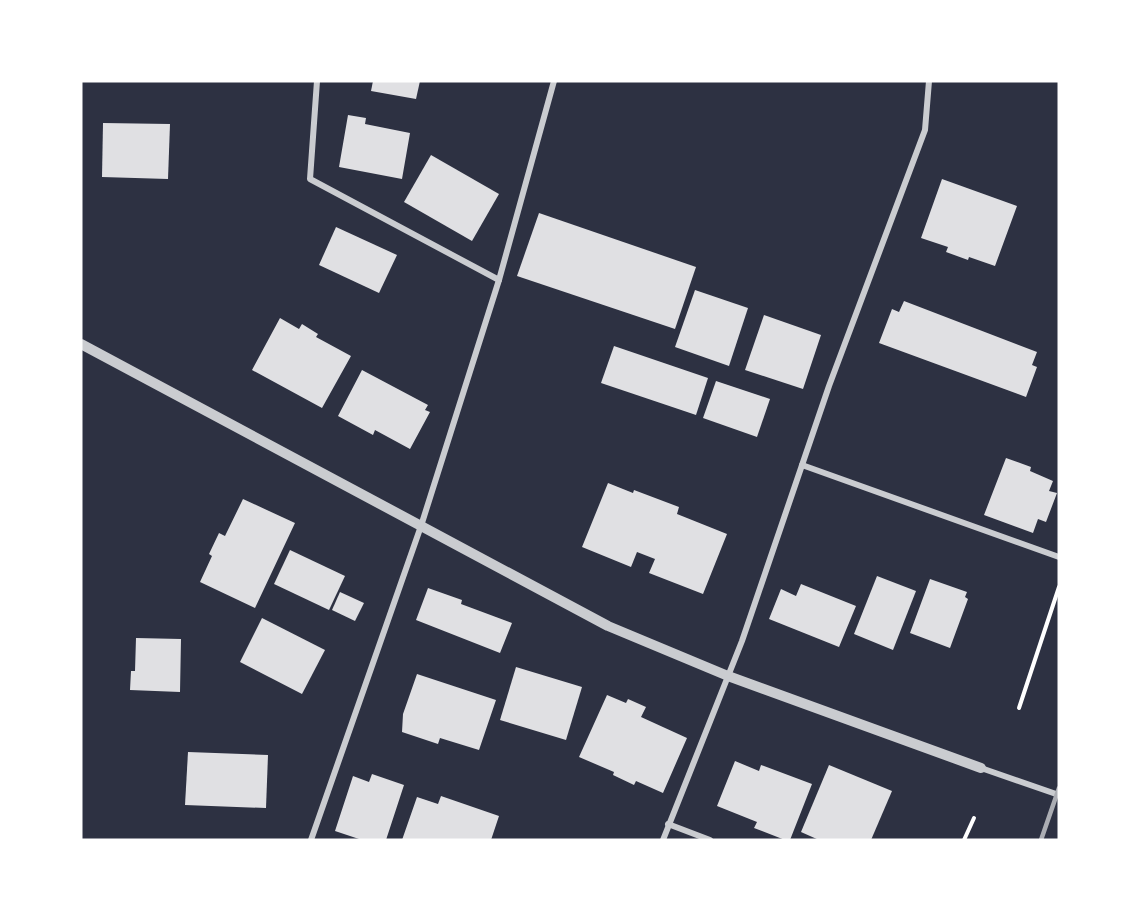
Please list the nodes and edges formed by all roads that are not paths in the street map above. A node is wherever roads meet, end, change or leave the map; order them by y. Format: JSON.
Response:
{"nodes":[{"id":1,"x":317,"y":81,"type":"edge"},
{"id":2,"x":554,"y":81,"type":"edge"},
{"id":3,"x":929,"y":81,"type":"edge"},
{"id":4,"x":499,"y":280,"type":"junction"},
{"id":5,"x":81,"y":344,"type":"edge"},
{"id":6,"x":802,"y":465,"type":"junction"},
{"id":7,"x":422,"y":526,"type":"junction"},
{"id":8,"x":1059,"y":557,"type":"edge"},
{"id":9,"x":728,"y":676,"type":"junction"},
{"id":10,"x":981,"y":768,"type":"joint"},
{"id":11,"x":1059,"y":795,"type":"edge"},
{"id":12,"x":668,"y":824,"type":"junction"},
{"id":13,"x":311,"y":840,"type":"edge"},
{"id":14,"x":663,"y":840,"type":"edge"},
{"id":15,"x":710,"y":840,"type":"edge"}],
"edges":[{"from":1,"to":4,"type":"street"},
{"from":2,"to":4,"type":"street"},
{"from":3,"to":6,"type":"street"},
{"from":4,"to":7,"type":"street"},
{"from":5,"to":7,"type":"street"},
{"from":6,"to":8,"type":"street"},
{"from":6,"to":9,"type":"street"},
{"from":7,"to":9,"type":"street"},
{"from":7,"to":13,"type":"street"},
{"from":9,"to":10,"type":"street"},
{"from":9,"to":12,"type":"street"},
{"from":10,"to":11,"type":"street"},
{"from":12,"to":14,"type":"street"},
{"from":12,"to":15,"type":"street"}]}
